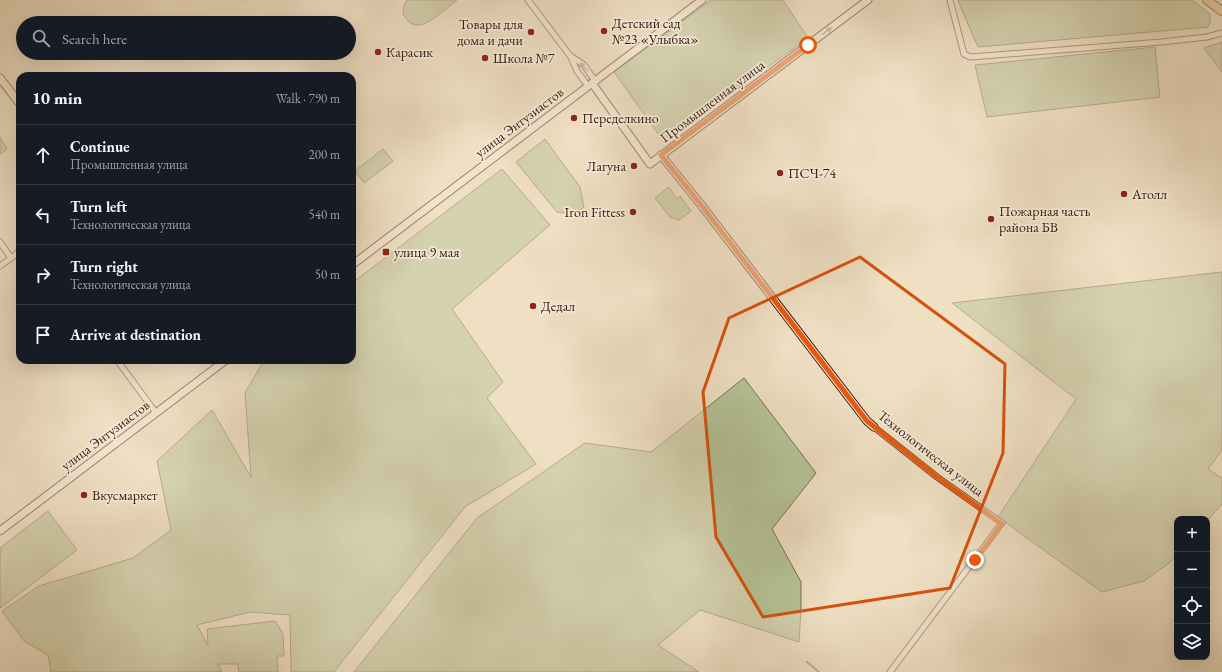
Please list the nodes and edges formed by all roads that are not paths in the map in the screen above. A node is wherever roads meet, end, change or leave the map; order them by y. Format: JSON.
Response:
{"nodes":[{"id":1,"x":528,"y":0,"type":"edge"},
{"id":2,"x":702,"y":0,"type":"edge"},
{"id":3,"x":868,"y":0,"type":"edge"},
{"id":4,"x":950,"y":0,"type":"edge"},
{"id":5,"x":1207,"y":0,"type":"edge"},
{"id":6,"x":1222,"y":11,"type":"edge"},
{"id":7,"x":1222,"y":33,"type":"edge"},
{"id":8,"x":571,"y":56,"type":"junction"},
{"id":9,"x":0,"y":78,"type":"edge"},
{"id":10,"x":592,"y":83,"type":"junction"},
{"id":11,"x":16,"y":99,"type":"edge"},
{"id":12,"x":661,"y":155,"type":"junction"},
{"id":13,"x":0,"y":242,"type":"edge"},
{"id":14,"x":16,"y":254,"type":"edge"},
{"id":15,"x":11,"y":258,"type":"junction"},
{"id":16,"x":356,"y":262,"type":"edge"},
{"id":17,"x":0,"y":266,"type":"edge"},
{"id":18,"x":120,"y":364,"type":"edge"},
{"id":19,"x":215,"y":364,"type":"edge"},
{"id":20,"x":156,"y":413,"type":"junction"},
{"id":21,"x":874,"y":427,"type":"joint"},
{"id":22,"x":0,"y":531,"type":"edge"},
{"id":23,"x":890,"y":672,"type":"edge"}],
"edges":[{"from":1,"to":8,"type":"street"},
{"from":2,"to":10,"type":"street","name":"улица Энтузиастов"},
{"from":12,"to":3,"type":"street","name":"Промышленная улица","one_way":true},
{"from":4,"to":7,"type":"street"},
{"from":5,"to":6,"type":"main road"},
{"from":8,"to":10,"type":"street"},
{"from":10,"to":8,"type":"street","one_way":true},
{"from":9,"to":11,"type":"street"},
{"from":10,"to":12,"type":"street","name":"Промышленная улица"},
{"from":10,"to":16,"type":"street","name":"улица Энтузиастов"},
{"from":12,"to":21,"type":"street","name":"Технологическая улица"},
{"from":13,"to":15,"type":"street"},
{"from":14,"to":15,"type":"street"},
{"from":15,"to":17,"type":"street"},
{"from":18,"to":20,"type":"street"},
{"from":19,"to":20,"type":"street","name":"улица Энтузиастов"},
{"from":20,"to":22,"type":"street","name":"улица Энтузиастов"},
{"from":21,"to":23,"type":"street","name":"Технологическая улица"}]}
